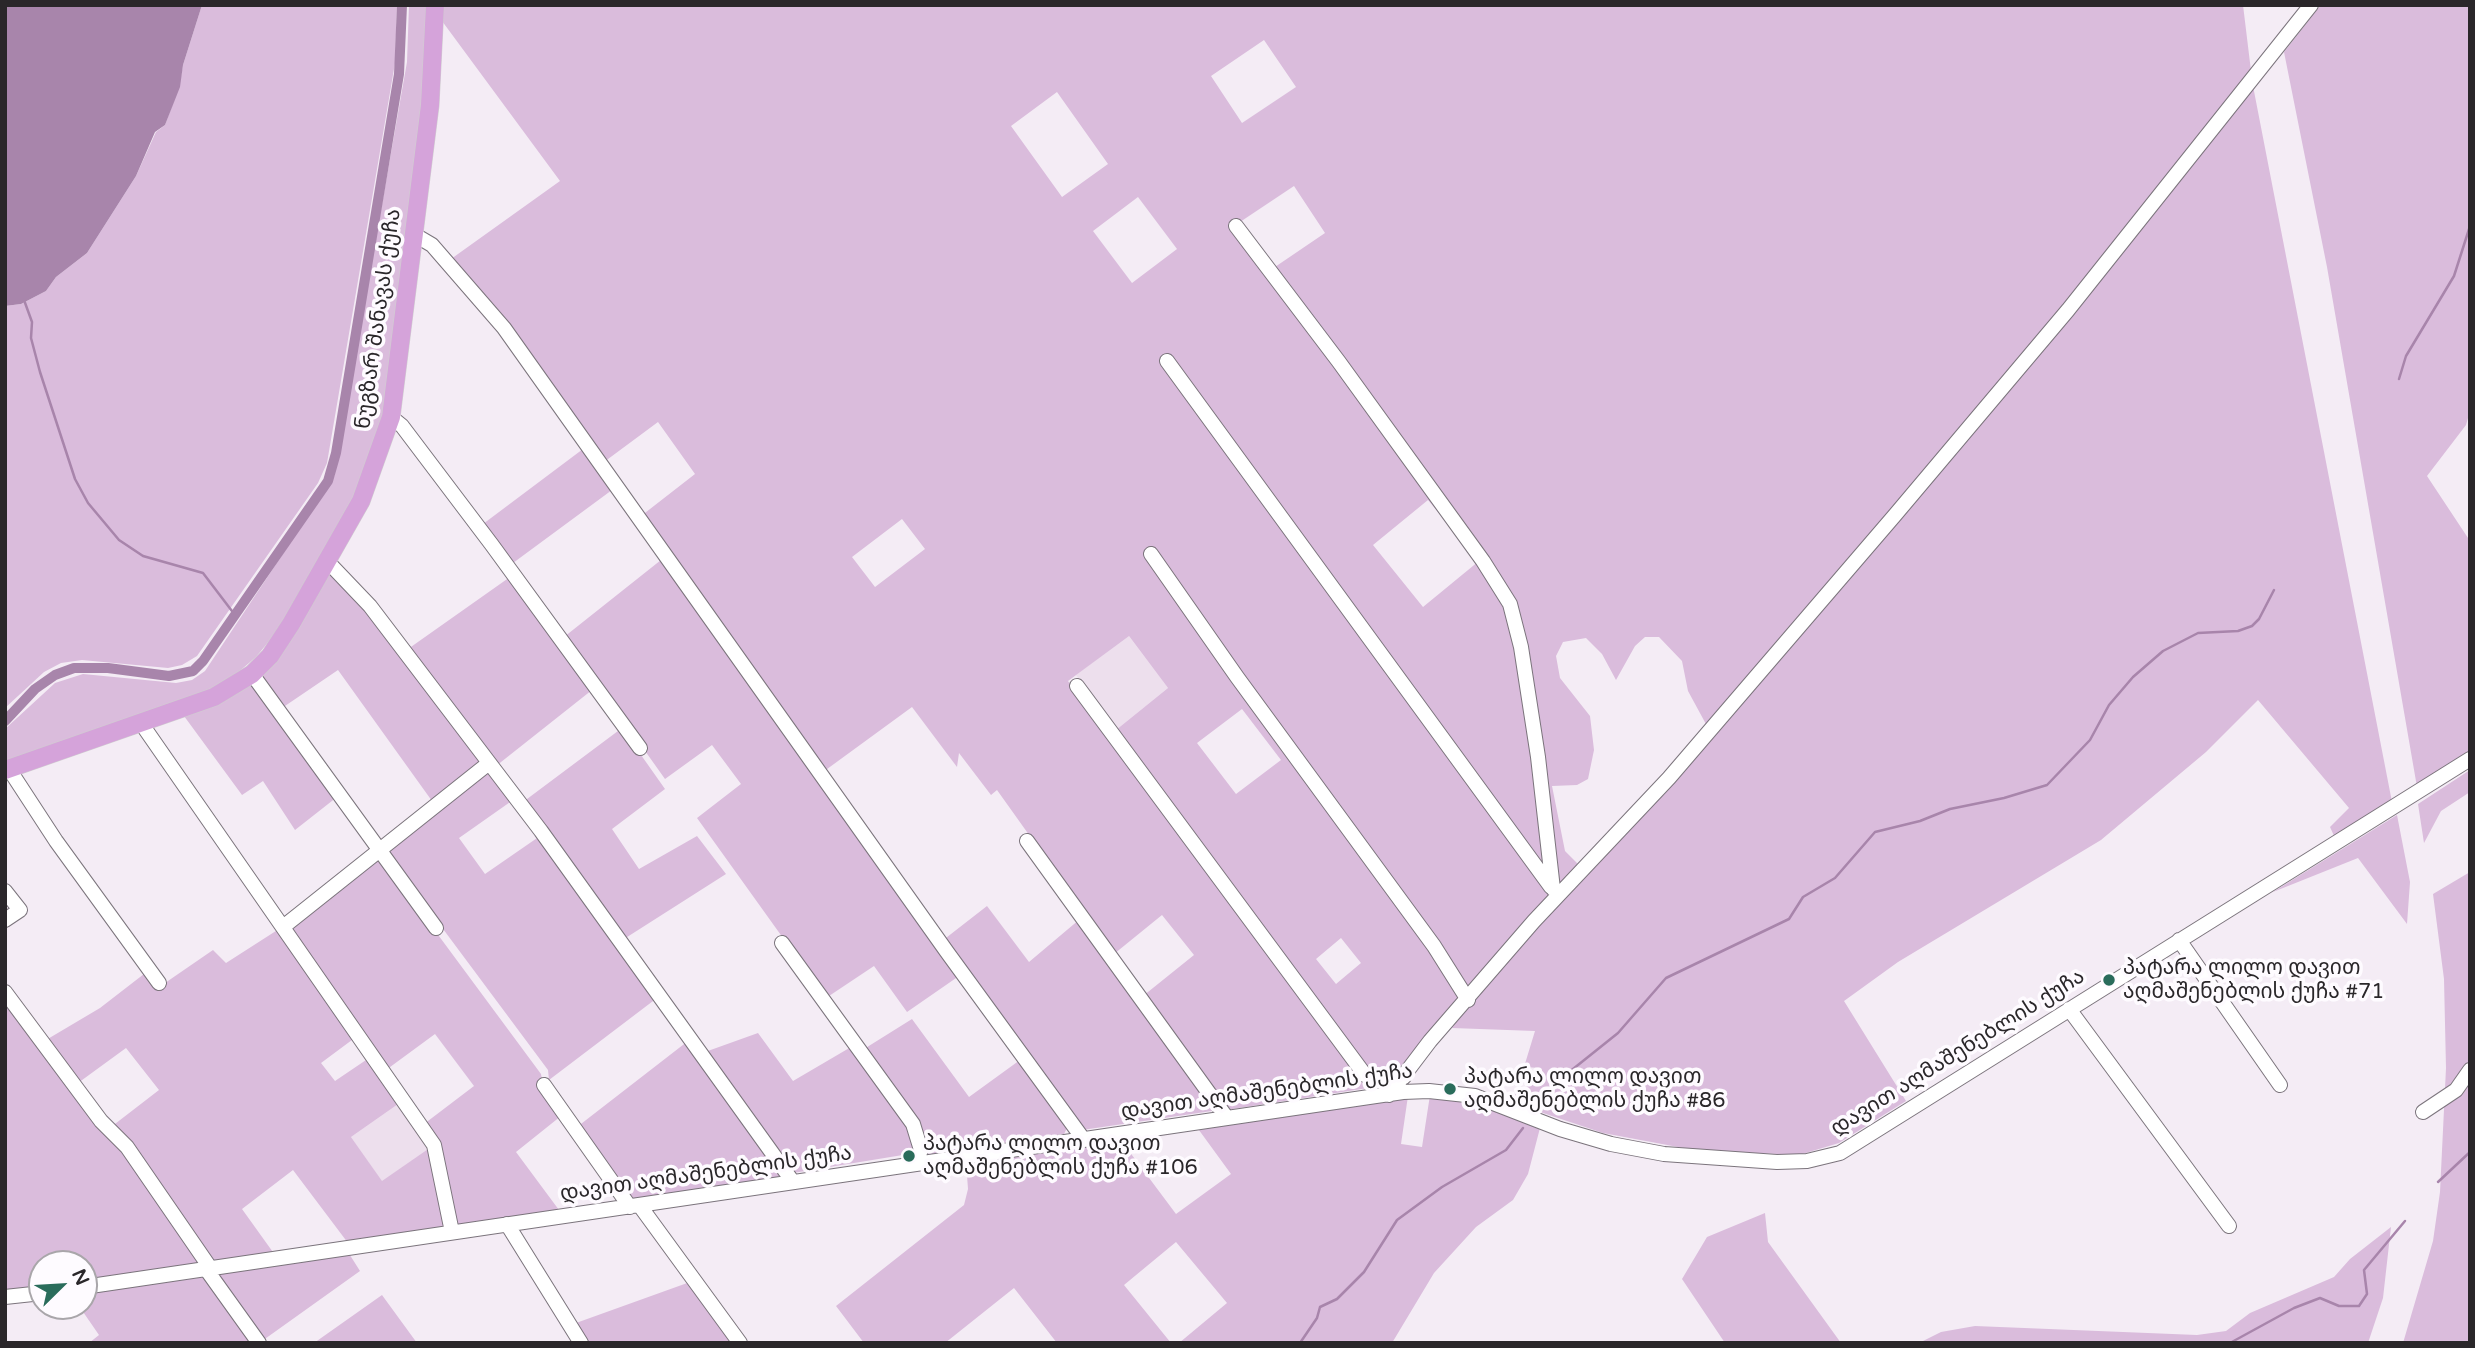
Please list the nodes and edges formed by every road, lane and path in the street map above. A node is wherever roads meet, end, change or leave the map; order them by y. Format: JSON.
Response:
{"nodes":[{"id":1,"x":435,"y":5,"type":"edge"},
{"id":2,"x":2311,"y":5,"type":"edge"},
{"id":3,"x":1236,"y":226,"type":"dead end"},
{"id":4,"x":415,"y":235,"type":"junction"},
{"id":5,"x":1167,"y":361,"type":"dead end"},
{"id":6,"x":391,"y":417,"type":"junction"},
{"id":7,"x":1151,"y":554,"type":"dead end"},
{"id":8,"x":328,"y":562,"type":"junction"},
{"id":9,"x":252,"y":674,"type":"junction"},
{"id":10,"x":1077,"y":686,"type":"dead end"},
{"id":11,"x":141,"y":723,"type":"junction"},
{"id":12,"x":640,"y":748,"type":"dead end"},
{"id":13,"x":2470,"y":760,"type":"edge"},
{"id":14,"x":489,"y":763,"type":"junction"},
{"id":15,"x":7,"y":769,"type":"edge"},
{"id":16,"x":1027,"y":841,"type":"dead end"},
{"id":17,"x":379,"y":850,"type":"junction"},
{"id":18,"x":5,"y":891,"type":"edge"},
{"id":19,"x":1556,"y":893,"type":"junction"},
{"id":20,"x":5,"y":920,"type":"edge"},
{"id":21,"x":283,"y":927,"type":"junction"},
{"id":22,"x":436,"y":928,"type":"dead end"},
{"id":23,"x":2179,"y":940,"type":"junction"},
{"id":24,"x":782,"y":943,"type":"dead end"},
{"id":25,"x":159,"y":983,"type":"dead end"},
{"id":26,"x":5,"y":992,"type":"edge"},
{"id":27,"x":1468,"y":1000,"type":"junction"},
{"id":28,"x":2069,"y":1009,"type":"junction"},
{"id":29,"x":2470,"y":1070,"type":"edge"},
{"id":30,"x":1404,"y":1077,"type":"junction"},
{"id":31,"x":544,"y":1085,"type":"dead end"},
{"id":32,"x":2280,"y":1085,"type":"dead end"},
{"id":33,"x":1389,"y":1095,"type":"junction"},
{"id":34,"x":2423,"y":1112,"type":"dead end"},
{"id":35,"x":1227,"y":1118,"type":"junction"},
{"id":36,"x":1084,"y":1140,"type":"junction"},
{"id":37,"x":915,"y":1164,"type":"junction"},
{"id":38,"x":793,"y":1182,"type":"junction"},
{"id":39,"x":635,"y":1207,"type":"junction"},
{"id":40,"x":507,"y":1224,"type":"junction"},
{"id":41,"x":2229,"y":1226,"type":"dead end"},
{"id":42,"x":452,"y":1232,"type":"junction"},
{"id":43,"x":209,"y":1269,"type":"junction"},
{"id":44,"x":98,"y":1285,"type":"edge"},
{"id":45,"x":28,"y":1295,"type":"edge"},
{"id":46,"x":5,"y":1297,"type":"edge"},
{"id":47,"x":259,"y":1343,"type":"edge"},
{"id":48,"x":581,"y":1343,"type":"edge"},
{"id":49,"x":740,"y":1343,"type":"edge"}],
"edges":[{"from":1,"to":4,"type":"main road","name":"ნუგზარ შანავას ქუჩა"},
{"from":2,"to":19,"type":"street"},
{"from":3,"to":19,"type":"street"},
{"from":4,"to":6,"type":"main road","name":"ნუგზარ შანავას ქუჩა"},
{"from":4,"to":36,"type":"street"},
{"from":5,"to":19,"type":"street"},
{"from":6,"to":8,"type":"main road","name":"ნუგზარ შანავას ქუჩა"},
{"from":6,"to":12,"type":"street"},
{"from":7,"to":27,"type":"street"},
{"from":8,"to":9,"type":"main road","name":"ნუგზარ შანავას ქუჩა"},
{"from":8,"to":14,"type":"street"},
{"from":9,"to":11,"type":"main road","name":"ნუგზარ შანავას ქუჩა"},
{"from":9,"to":17,"type":"street"},
{"from":10,"to":30,"type":"street"},
{"from":11,"to":15,"type":"main road","name":"ნუგზარ შანავას ქუჩა"},
{"from":11,"to":21,"type":"street"},
{"from":13,"to":23,"type":"street","name":"დავით აღმაშენებლის ქუჩა"},
{"from":14,"to":17,"type":"street"},
{"from":14,"to":38,"type":"street"},
{"from":15,"to":25,"type":"street"},
{"from":16,"to":35,"type":"street"},
{"from":17,"to":21,"type":"street"},
{"from":17,"to":22,"type":"street"},
{"from":18,"to":20,"type":"street"},
{"from":19,"to":27,"type":"street"},
{"from":21,"to":42,"type":"street"},
{"from":23,"to":28,"type":"street","name":"დავით აღმაშენებლის ქუჩა"},
{"from":23,"to":32,"type":"street"},
{"from":24,"to":37,"type":"street"},
{"from":26,"to":43,"type":"street"},
{"from":27,"to":30,"type":"street"},
{"from":28,"to":33,"type":"street","name":"დავით აღმაშენებლის ქუჩა"},
{"from":28,"to":41,"type":"street"},
{"from":29,"to":34,"type":"street"},
{"from":30,"to":33,"type":"street"},
{"from":31,"to":39,"type":"street"},
{"from":33,"to":35,"type":"street","name":"დავით აღმაშენებლის ქუჩა"},
{"from":35,"to":36,"type":"street","name":"დავით აღმაშენებლის ქუჩა"},
{"from":36,"to":37,"type":"street","name":"დავით აღმაშენებლის ქუჩა"},
{"from":37,"to":38,"type":"street","name":"დავით აღმაშენებლის ქუჩა"},
{"from":38,"to":39,"type":"street","name":"დავით აღმაშენებლის ქუჩა"},
{"from":39,"to":40,"type":"street","name":"დავით აღმაშენებლის ქუჩა"},
{"from":39,"to":49,"type":"street"},
{"from":40,"to":42,"type":"street","name":"დავით აღმაშენებლის ქუჩა"},
{"from":40,"to":48,"type":"street"},
{"from":42,"to":43,"type":"street","name":"დავით აღმაშენებლის ქუჩა"},
{"from":43,"to":44,"type":"street","name":"დავით აღმაშენებლის ქუჩა"},
{"from":43,"to":47,"type":"street"},
{"from":45,"to":46,"type":"street"}]}
